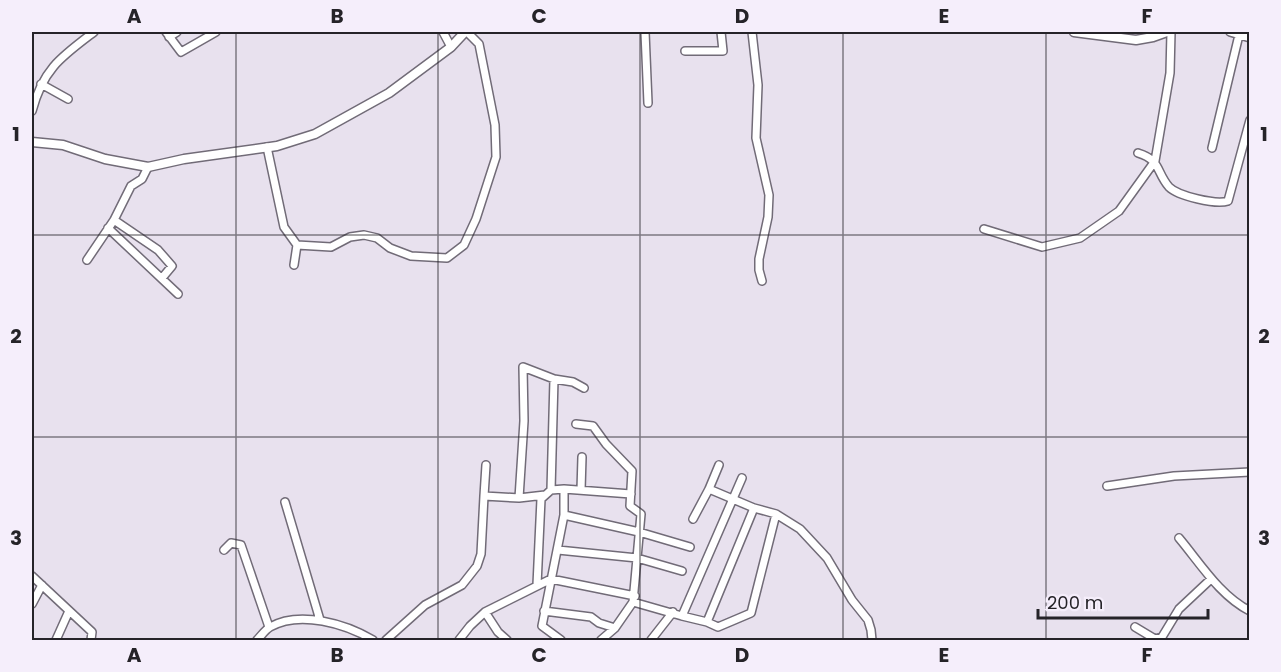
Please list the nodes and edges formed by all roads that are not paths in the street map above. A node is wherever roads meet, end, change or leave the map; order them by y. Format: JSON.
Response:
{"nodes":[{"id":1,"x":94,"y":32,"type":"edge"},
{"id":2,"x":177,"y":32,"type":"edge"},
{"id":3,"x":216,"y":32,"type":"edge"},
{"id":4,"x":443,"y":32,"type":"edge"},
{"id":5,"x":466,"y":32,"type":"edge"},
{"id":6,"x":645,"y":32,"type":"edge"},
{"id":7,"x":721,"y":32,"type":"edge"},
{"id":8,"x":752,"y":32,"type":"edge"},
{"id":9,"x":1074,"y":32,"type":"edge"},
{"id":10,"x":1169,"y":32,"type":"edge"},
{"id":11,"x":1230,"y":32,"type":"edge"},
{"id":12,"x":168,"y":34,"type":"edge"},
{"id":13,"x":1239,"y":35,"type":"junction"},
{"id":14,"x":1250,"y":38,"type":"edge"},
{"id":15,"x":451,"y":47,"type":"junction"},
{"id":16,"x":686,"y":51,"type":"dead end"},
{"id":17,"x":41,"y":84,"type":"junction"},
{"id":18,"x":68,"y":99,"type":"dead end"},
{"id":19,"x":648,"y":103,"type":"dead end"},
{"id":20,"x":32,"y":111,"type":"edge"},
{"id":21,"x":1250,"y":120,"type":"edge"},
{"id":22,"x":32,"y":142,"type":"edge"},
{"id":23,"x":267,"y":147,"type":"junction"},
{"id":24,"x":1212,"y":148,"type":"dead end"},
{"id":25,"x":1138,"y":153,"type":"dead end"},
{"id":26,"x":1155,"y":161,"type":"junction"},
{"id":27,"x":148,"y":167,"type":"junction"},
{"id":28,"x":114,"y":219,"type":"junction"},
{"id":29,"x":108,"y":228,"type":"junction"},
{"id":30,"x":984,"y":229,"type":"dead end"},
{"id":31,"x":297,"y":245,"type":"junction"},
{"id":32,"x":87,"y":260,"type":"dead end"},
{"id":33,"x":294,"y":265,"type":"dead end"},
{"id":34,"x":162,"y":278,"type":"junction"},
{"id":35,"x":762,"y":281,"type":"dead end"},
{"id":36,"x":178,"y":294,"type":"dead end"},
{"id":37,"x":554,"y":378,"type":"junction"},
{"id":38,"x":584,"y":388,"type":"dead end"},
{"id":39,"x":576,"y":424,"type":"dead end"},
{"id":40,"x":582,"y":457,"type":"dead end"},
{"id":41,"x":486,"y":465,"type":"dead end"},
{"id":42,"x":719,"y":465,"type":"dead end"},
{"id":43,"x":1250,"y":472,"type":"edge"},
{"id":44,"x":742,"y":478,"type":"dead end"},
{"id":45,"x":1107,"y":486,"type":"dead end"},
{"id":46,"x":564,"y":489,"type":"junction"},
{"id":47,"x":709,"y":489,"type":"junction"},
{"id":48,"x":581,"y":490,"type":"junction"},
{"id":49,"x":548,"y":492,"type":"junction"},
{"id":50,"x":631,"y":494,"type":"junction"},
{"id":51,"x":484,"y":496,"type":"junction"},
{"id":52,"x":519,"y":498,"type":"junction"},
{"id":53,"x":733,"y":499,"type":"junction"},
{"id":54,"x":285,"y":502,"type":"dead end"},
{"id":55,"x":754,"y":508,"type":"junction"},
{"id":56,"x":776,"y":514,"type":"junction"},
{"id":57,"x":564,"y":515,"type":"junction"},
{"id":58,"x":693,"y":519,"type":"dead end"},
{"id":59,"x":639,"y":532,"type":"junction"},
{"id":60,"x":1179,"y":538,"type":"dead end"},
{"id":61,"x":690,"y":547,"type":"dead end"},
{"id":62,"x":224,"y":550,"type":"dead end"},
{"id":63,"x":558,"y":550,"type":"junction"},
{"id":64,"x":637,"y":558,"type":"junction"},
{"id":65,"x":682,"y":571,"type":"dead end"},
{"id":66,"x":32,"y":576,"type":"edge"},
{"id":67,"x":551,"y":579,"type":"junction"},
{"id":68,"x":1211,"y":579,"type":"junction"},
{"id":69,"x":42,"y":585,"type":"junction"},
{"id":70,"x":537,"y":585,"type":"junction"},
{"id":71,"x":634,"y":599,"type":"junction"},
{"id":72,"x":32,"y":604,"type":"edge"},
{"id":73,"x":69,"y":611,"type":"junction"},
{"id":74,"x":544,"y":611,"type":"junction"},
{"id":75,"x":1250,"y":611,"type":"edge"},
{"id":76,"x":485,"y":612,"type":"junction"},
{"id":77,"x":673,"y":612,"type":"junction"},
{"id":78,"x":682,"y":616,"type":"junction"},
{"id":79,"x":320,"y":620,"type":"junction"},
{"id":80,"x":707,"y":622,"type":"junction"},
{"id":81,"x":269,"y":627,"type":"junction"},
{"id":82,"x":1135,"y":627,"type":"dead end"},
{"id":83,"x":615,"y":628,"type":"junction"},
{"id":84,"x":56,"y":640,"type":"edge"},
{"id":85,"x":91,"y":640,"type":"edge"},
{"id":86,"x":257,"y":640,"type":"edge"},
{"id":87,"x":373,"y":640,"type":"edge"},
{"id":88,"x":386,"y":640,"type":"edge"},
{"id":89,"x":459,"y":640,"type":"edge"},
{"id":90,"x":507,"y":640,"type":"edge"},
{"id":91,"x":561,"y":640,"type":"edge"},
{"id":92,"x":601,"y":640,"type":"edge"},
{"id":93,"x":651,"y":640,"type":"edge"},
{"id":94,"x":872,"y":640,"type":"edge"}],
"edges":[{"from":1,"to":17,"type":"street"},
{"from":2,"to":12,"type":"street"},
{"from":3,"to":12,"type":"street"},
{"from":4,"to":15,"type":"street"},
{"from":5,"to":15,"type":"main road"},
{"from":5,"to":31,"type":"street"},
{"from":6,"to":19,"type":"street"},
{"from":7,"to":16,"type":"street"},
{"from":8,"to":35,"type":"street"},
{"from":9,"to":10,"type":"main road"},
{"from":10,"to":26,"type":"street"},
{"from":11,"to":13,"type":"street"},
{"from":13,"to":14,"type":"street"},
{"from":13,"to":24,"type":"street"},
{"from":15,"to":23,"type":"main road"},
{"from":17,"to":18,"type":"street"},
{"from":17,"to":20,"type":"street"},
{"from":21,"to":26,"type":"street"},
{"from":22,"to":27,"type":"main road"},
{"from":23,"to":27,"type":"main road"},
{"from":23,"to":31,"type":"street"},
{"from":25,"to":26,"type":"street"},
{"from":26,"to":30,"type":"street"},
{"from":27,"to":28,"type":"street"},
{"from":28,"to":29,"type":"street"},
{"from":28,"to":34,"type":"street"},
{"from":29,"to":32,"type":"street"},
{"from":29,"to":34,"type":"street"},
{"from":31,"to":33,"type":"street"},
{"from":34,"to":36,"type":"street"},
{"from":37,"to":38,"type":"street"},
{"from":37,"to":49,"type":"street"},
{"from":37,"to":52,"type":"street"},
{"from":39,"to":50,"type":"street"},
{"from":40,"to":48,"type":"street"},
{"from":41,"to":51,"type":"street"},
{"from":42,"to":47,"type":"street"},
{"from":43,"to":45,"type":"street"},
{"from":44,"to":53,"type":"street"},
{"from":46,"to":48,"type":"street"},
{"from":46,"to":49,"type":"street"},
{"from":46,"to":57,"type":"street"},
{"from":47,"to":53,"type":"street"},
{"from":47,"to":58,"type":"street"},
{"from":48,"to":50,"type":"street"},
{"from":49,"to":52,"type":"street"},
{"from":49,"to":70,"type":"street"},
{"from":50,"to":59,"type":"street"},
{"from":51,"to":52,"type":"street"},
{"from":51,"to":88,"type":"street"},
{"from":53,"to":55,"type":"street"},
{"from":53,"to":78,"type":"street"},
{"from":54,"to":79,"type":"street"},
{"from":55,"to":56,"type":"street"},
{"from":55,"to":80,"type":"street"},
{"from":56,"to":80,"type":"street"},
{"from":56,"to":94,"type":"street"},
{"from":57,"to":59,"type":"street"},
{"from":57,"to":63,"type":"street"},
{"from":59,"to":61,"type":"street"},
{"from":59,"to":64,"type":"street"},
{"from":60,"to":68,"type":"street"},
{"from":62,"to":81,"type":"street"},
{"from":63,"to":64,"type":"street"},
{"from":63,"to":67,"type":"street"},
{"from":64,"to":65,"type":"street"},
{"from":64,"to":71,"type":"street"},
{"from":66,"to":69,"type":"street"},
{"from":67,"to":70,"type":"street"},
{"from":67,"to":71,"type":"street"},
{"from":67,"to":74,"type":"street"},
{"from":68,"to":75,"type":"street"},
{"from":68,"to":82,"type":"street"},
{"from":69,"to":72,"type":"street"},
{"from":69,"to":73,"type":"street"},
{"from":70,"to":76,"type":"street"},
{"from":71,"to":77,"type":"street"},
{"from":71,"to":83,"type":"street"},
{"from":73,"to":84,"type":"street"},
{"from":73,"to":85,"type":"street"},
{"from":74,"to":83,"type":"street"},
{"from":74,"to":91,"type":"street"},
{"from":76,"to":89,"type":"street"},
{"from":76,"to":90,"type":"street"},
{"from":77,"to":78,"type":"street"},
{"from":77,"to":93,"type":"street"},
{"from":78,"to":80,"type":"street"},
{"from":79,"to":81,"type":"street"},
{"from":79,"to":87,"type":"street"},
{"from":81,"to":86,"type":"street"},
{"from":83,"to":92,"type":"street"}]}
